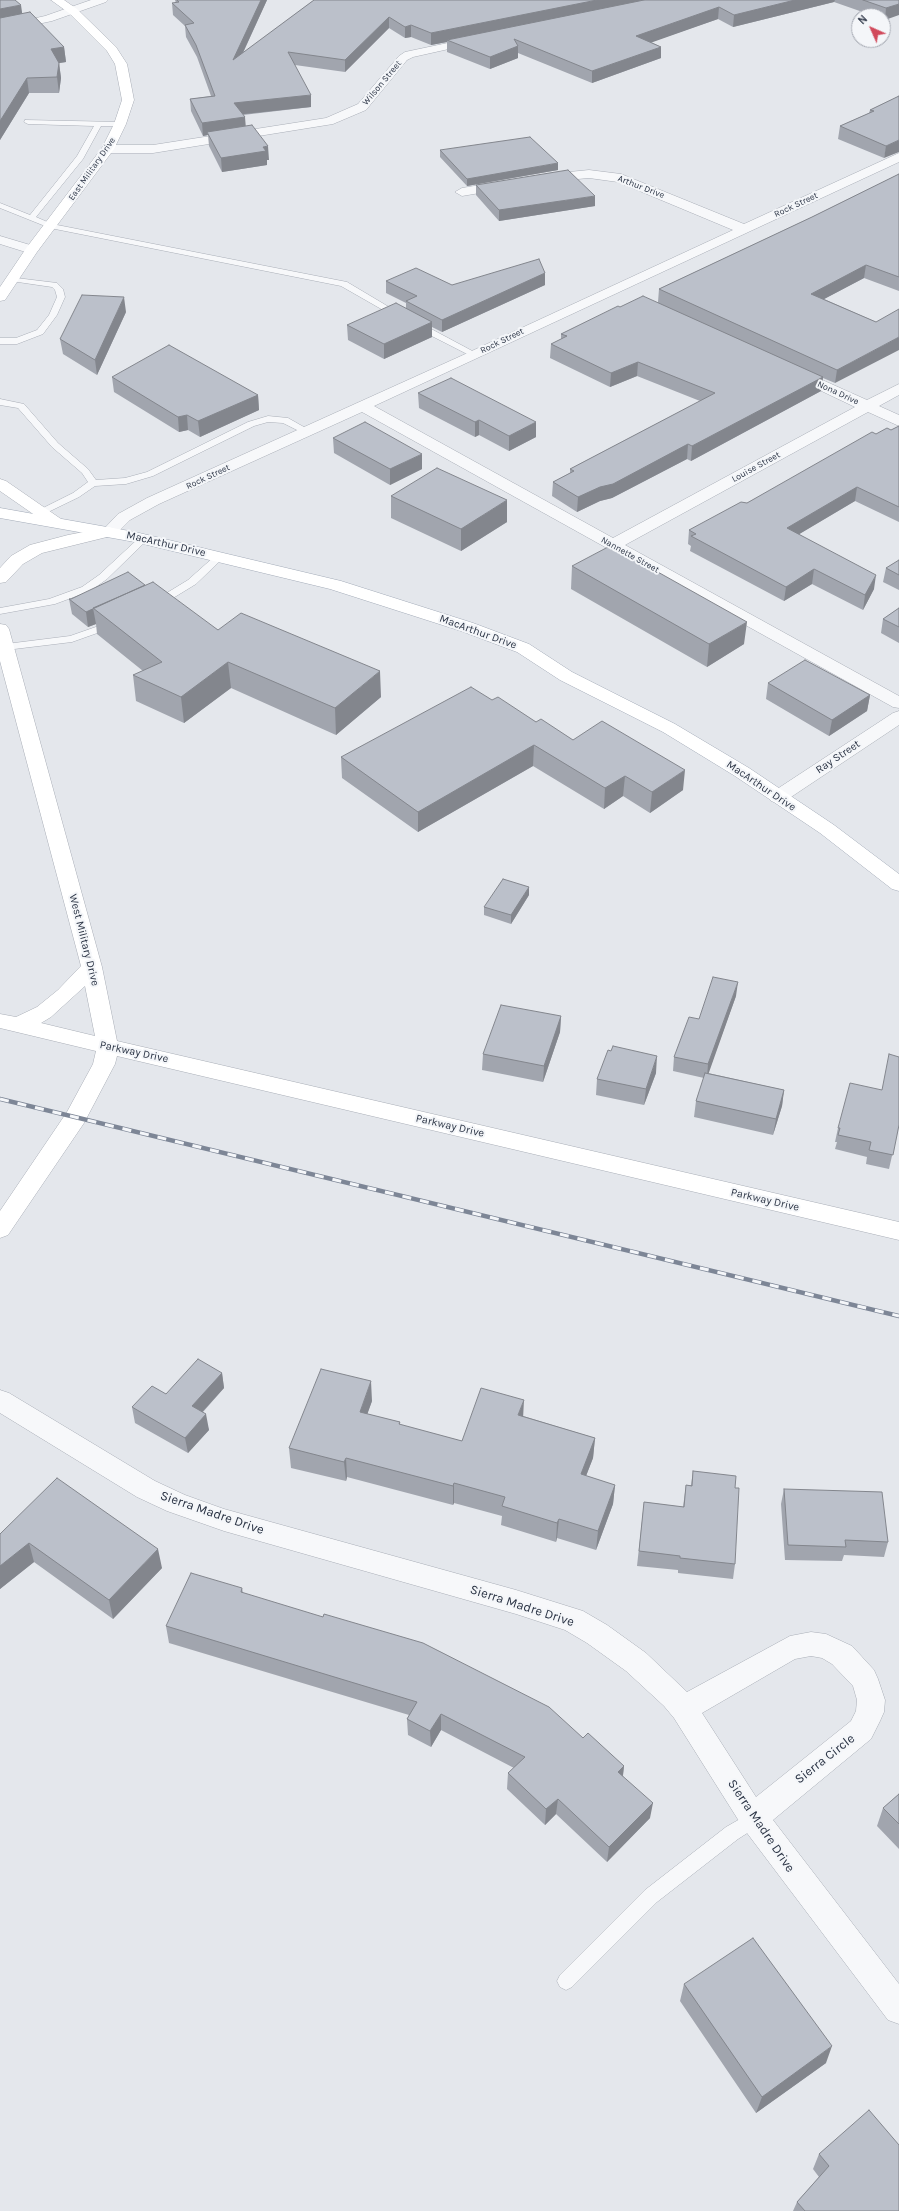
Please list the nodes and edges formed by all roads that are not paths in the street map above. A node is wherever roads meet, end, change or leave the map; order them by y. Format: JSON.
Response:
{"nodes":[{"id":1,"x":57,"y":0,"type":"edge"},
{"id":2,"x":102,"y":0,"type":"edge"},
{"id":3,"x":73,"y":11,"type":"junction"},
{"id":4,"x":0,"y":29,"type":"edge"},
{"id":5,"x":488,"y":38,"type":"edge"},
{"id":6,"x":28,"y":122,"type":"dead end"},
{"id":7,"x":99,"y":124,"type":"junction"},
{"id":8,"x":120,"y":124,"type":"junction"},
{"id":9,"x":108,"y":149,"type":"junction"},
{"id":10,"x":899,"y":157,"type":"edge"},
{"id":11,"x":532,"y":180,"type":"edge"},
{"id":12,"x":516,"y":183,"type":"edge"},
{"id":13,"x":462,"y":192,"type":"dead end"},
{"id":14,"x":0,"y":205,"type":"edge"},
{"id":15,"x":32,"y":218,"type":"junction"},
{"id":16,"x":50,"y":226,"type":"junction"},
{"id":17,"x":743,"y":229,"type":"junction"},
{"id":18,"x":0,"y":240,"type":"edge"},
{"id":19,"x":32,"y":250,"type":"junction"},
{"id":20,"x":12,"y":280,"type":"junction"},
{"id":21,"x":611,"y":290,"type":"junction"},
{"id":22,"x":0,"y":297,"type":"edge"},
{"id":23,"x":631,"y":298,"type":"dead end"},
{"id":24,"x":0,"y":341,"type":"edge"},
{"id":25,"x":474,"y":354,"type":"junction"},
{"id":26,"x":783,"y":367,"type":"edge"},
{"id":27,"x":899,"y":389,"type":"edge"},
{"id":28,"x":0,"y":402,"type":"edge"},
{"id":29,"x":362,"y":406,"type":"junction"},
{"id":30,"x":868,"y":406,"type":"junction"},
{"id":31,"x":899,"y":421,"type":"edge"},
{"id":32,"x":306,"y":431,"type":"junction"},
{"id":33,"x":93,"y":483,"type":"junction"},
{"id":34,"x":0,"y":484,"type":"edge"},
{"id":35,"x":0,"y":513,"type":"edge"},
{"id":36,"x":48,"y":517,"type":"junction"},
{"id":37,"x":109,"y":532,"type":"junction"},
{"id":38,"x":143,"y":538,"type":"junction"},
{"id":39,"x":612,"y":545,"type":"junction"},
{"id":40,"x":219,"y":557,"type":"junction"},
{"id":41,"x":0,"y":578,"type":"edge"},
{"id":42,"x":99,"y":580,"type":"junction"},
{"id":43,"x":112,"y":582,"type":"edge"},
{"id":44,"x":148,"y":607,"type":"edge"},
{"id":45,"x":0,"y":611,"type":"edge"},
{"id":46,"x":124,"y":619,"type":"edge"},
{"id":47,"x":3,"y":638,"type":"edge"},
{"id":48,"x":899,"y":703,"type":"edge"},
{"id":49,"x":899,"y":717,"type":"edge"},
{"id":50,"x":778,"y":798,"type":"junction"},
{"id":51,"x":899,"y":884,"type":"edge"},
{"id":52,"x":92,"y":967,"type":"junction"},
{"id":53,"x":9,"y":1024,"type":"edge"},
{"id":54,"x":108,"y":1047,"type":"junction"},
{"id":55,"x":0,"y":1228,"type":"edge"},
{"id":56,"x":899,"y":1231,"type":"edge"},
{"id":57,"x":0,"y":1400,"type":"edge"},
{"id":58,"x":684,"y":1709,"type":"junction"},
{"id":59,"x":754,"y":1819,"type":"junction"},
{"id":60,"x":566,"y":1981,"type":"dead end"},
{"id":61,"x":899,"y":2009,"type":"edge"}],
"edges":[{"from":1,"to":3,"type":"street","name":"East Military Drive"},
{"from":2,"to":3,"type":"street"},
{"from":3,"to":4,"type":"street"},
{"from":3,"to":8,"type":"street","name":"East Military Drive"},
{"from":5,"to":9,"type":"street","name":"Wilson Street"},
{"from":6,"to":7,"type":"lane"},
{"from":7,"to":8,"type":"lane"},
{"from":7,"to":15,"type":"lane"},
{"from":8,"to":9,"type":"street","name":"East Military Drive"},
{"from":9,"to":16,"type":"street","name":"East Military Drive"},
{"from":10,"to":17,"type":"street","name":"Rock Street"},
{"from":11,"to":17,"type":"street","name":"Arthur Drive"},
{"from":12,"to":13,"type":"street"},
{"from":14,"to":15,"type":"lane"},
{"from":15,"to":16,"type":"lane"},
{"from":16,"to":19,"type":"street","name":"East Military Drive"},
{"from":16,"to":25,"type":"lane"},
{"from":17,"to":21,"type":"street","name":"Rock Street"},
{"from":18,"to":19,"type":"street"},
{"from":19,"to":20,"type":"street","name":"East Military Drive"},
{"from":20,"to":22,"type":"street","name":"East Military Drive"},
{"from":20,"to":24,"type":"lane"},
{"from":21,"to":23,"type":"street"},
{"from":21,"to":25,"type":"street","name":"Rock Street"},
{"from":25,"to":29,"type":"street","name":"Rock Street"},
{"from":26,"to":30,"type":"street","name":"Nona Drive"},
{"from":27,"to":30,"type":"street","name":"Louise Street"},
{"from":28,"to":33,"type":"lane"},
{"from":29,"to":32,"type":"street","name":"Rock Street"},
{"from":29,"to":39,"type":"street","name":"Nannette Street"},
{"from":30,"to":31,"type":"street","name":"Nona Drive"},
{"from":30,"to":39,"type":"street","name":"Louise Street"},
{"from":32,"to":33,"type":"lane"},
{"from":32,"to":37,"type":"street","name":"Rock Street"},
{"from":33,"to":36,"type":"lane"},
{"from":34,"to":36,"type":"street"},
{"from":35,"to":36,"type":"street","name":"MacArthur Drive"},
{"from":36,"to":37,"type":"street","name":"MacArthur Drive"},
{"from":37,"to":38,"type":"street","name":"MacArthur Drive"},
{"from":37,"to":41,"type":"street"},
{"from":38,"to":40,"type":"street","name":"MacArthur Drive"},
{"from":38,"to":42,"type":"lane"},
{"from":39,"to":48,"type":"street","name":"Nannette Street"},
{"from":40,"to":44,"type":"lane"},
{"from":40,"to":50,"type":"street","name":"MacArthur Drive"},
{"from":42,"to":43,"type":"lane"},
{"from":42,"to":45,"type":"lane"},
{"from":46,"to":47,"type":"lane"},
{"from":47,"to":52,"type":"street","name":"West Military Drive"},
{"from":49,"to":50,"type":"street","name":"Ray Street"},
{"from":50,"to":51,"type":"street","name":"MacArthur Drive"},
{"from":52,"to":53,"type":"street"},
{"from":52,"to":54,"type":"street","name":"West Military Drive"},
{"from":53,"to":54,"type":"street","name":"Parkway Drive"},
{"from":54,"to":55,"type":"street","name":"West Military Drive"},
{"from":54,"to":56,"type":"street","name":"Parkway Drive"},
{"from":57,"to":58,"type":"street","name":"Sierra Madre Drive"},
{"from":58,"to":59,"type":"street","name":"Sierra Madre Drive"},
{"from":58,"to":59,"type":"street","name":"Sierra Circle"},
{"from":59,"to":60,"type":"lane"},
{"from":59,"to":61,"type":"street","name":"Sierra Madre Drive"}]}
